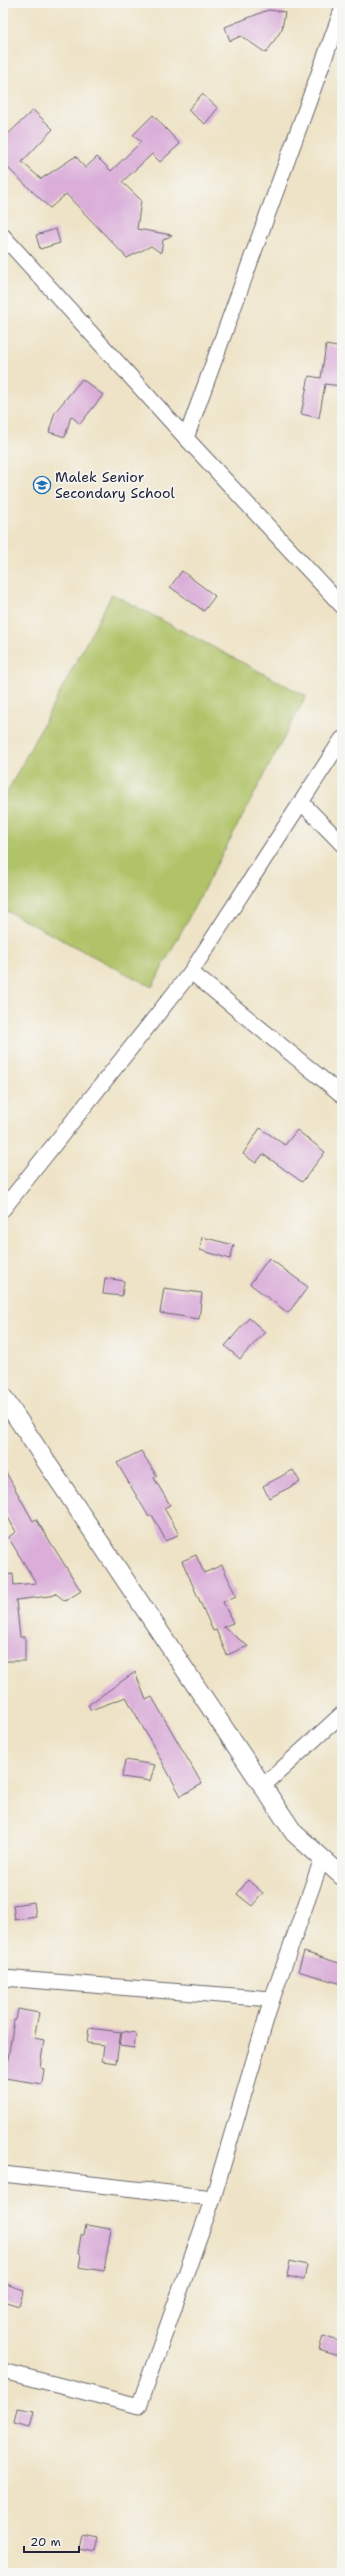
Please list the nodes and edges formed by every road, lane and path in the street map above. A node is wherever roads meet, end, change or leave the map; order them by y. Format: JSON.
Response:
{"nodes":[{"id":1,"x":342,"y":10,"type":"edge"},
{"id":2,"x":3,"y":236,"type":"edge"},
{"id":3,"x":186,"y":438,"type":"junction"},
{"id":4,"x":342,"y":606,"type":"edge"},
{"id":5,"x":342,"y":739,"type":"edge"},
{"id":6,"x":301,"y":802,"type":"junction"},
{"id":7,"x":342,"y":844,"type":"edge"},
{"id":8,"x":191,"y":972,"type":"junction"},
{"id":9,"x":342,"y":1095,"type":"edge"},
{"id":10,"x":3,"y":1209,"type":"edge"},
{"id":11,"x":3,"y":1397,"type":"edge"},
{"id":12,"x":342,"y":1714,"type":"edge"},
{"id":13,"x":262,"y":1788,"type":"junction"},
{"id":14,"x":322,"y":1859,"type":"junction"},
{"id":15,"x":342,"y":1876,"type":"edge"},
{"id":16,"x":3,"y":1978,"type":"edge"},
{"id":17,"x":272,"y":1999,"type":"junction"},
{"id":18,"x":3,"y":2174,"type":"edge"},
{"id":19,"x":214,"y":2198,"type":"junction"},
{"id":20,"x":3,"y":2371,"type":"edge"}],
"edges":[{"from":1,"to":3,"type":"street"},
{"from":2,"to":3,"type":"street"},
{"from":3,"to":4,"type":"street"},
{"from":5,"to":6,"type":"street"},
{"from":6,"to":7,"type":"street"},
{"from":6,"to":8,"type":"street"},
{"from":8,"to":9,"type":"street"},
{"from":8,"to":10,"type":"street"},
{"from":11,"to":13,"type":"street"},
{"from":12,"to":13,"type":"street"},
{"from":13,"to":14,"type":"street"},
{"from":14,"to":15,"type":"street"},
{"from":14,"to":17,"type":"street"},
{"from":16,"to":17,"type":"street"},
{"from":17,"to":19,"type":"street"},
{"from":18,"to":19,"type":"street"},
{"from":19,"to":20,"type":"street"}]}
